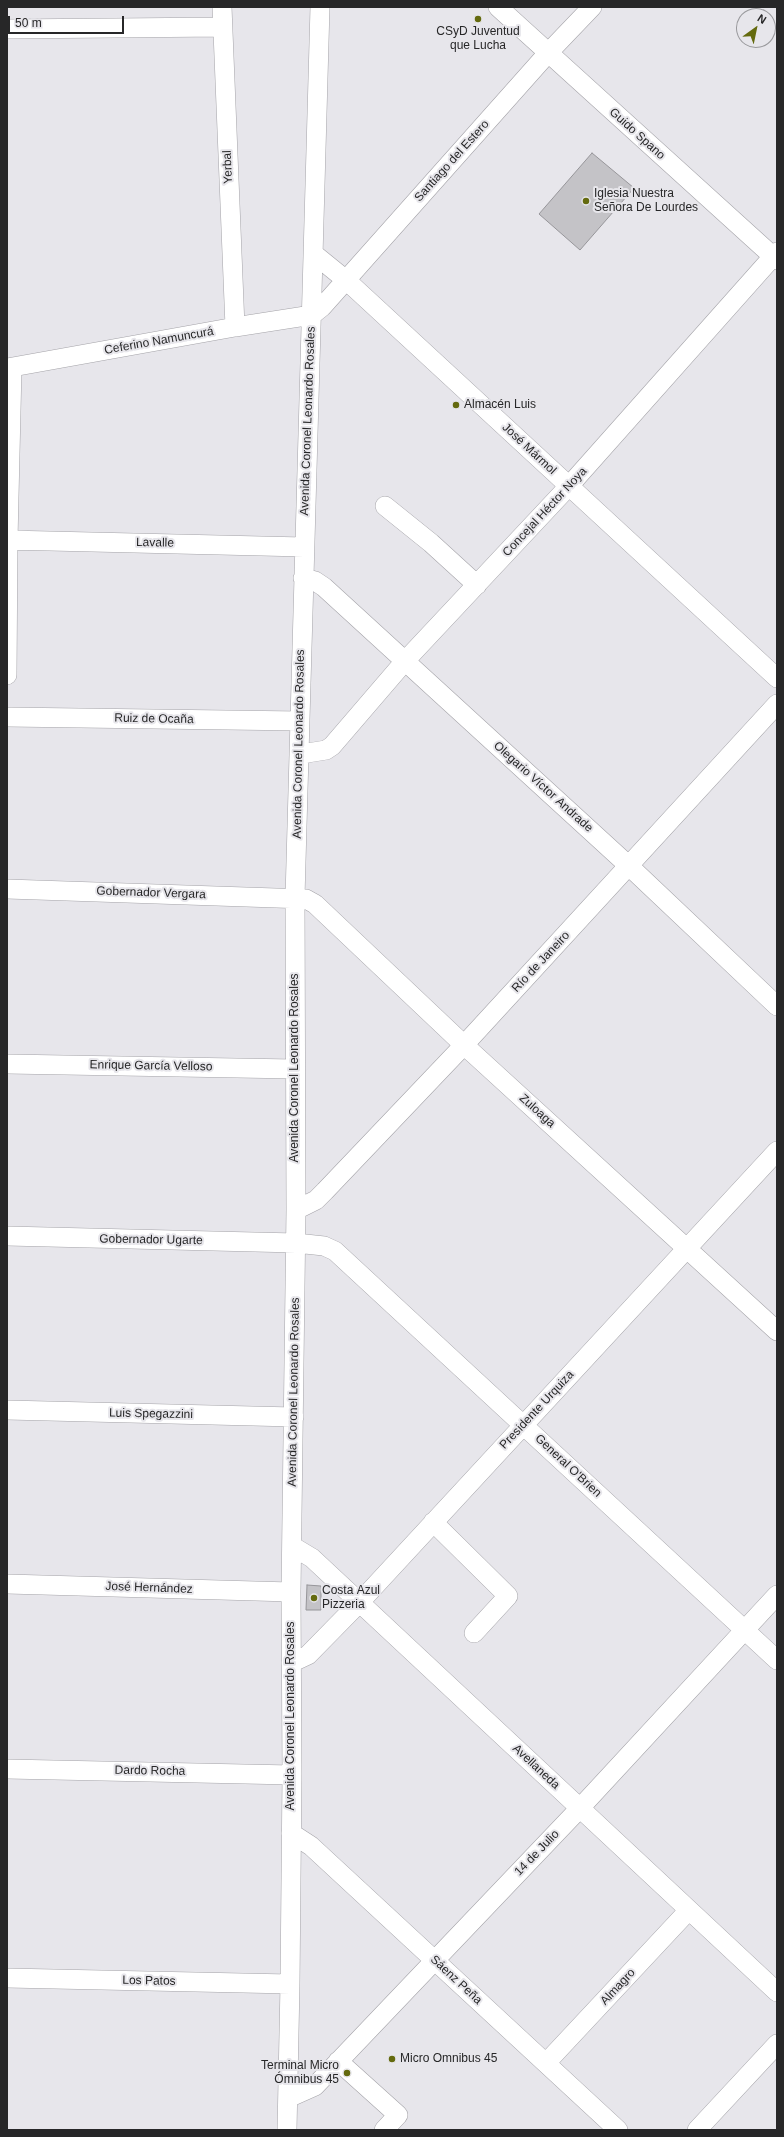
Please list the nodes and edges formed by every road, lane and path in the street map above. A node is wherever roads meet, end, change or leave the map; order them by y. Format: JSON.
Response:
{"nodes":[{"id":1,"x":222,"y":7,"type":"edge"},
{"id":2,"x":320,"y":7,"type":"edge"},
{"id":3,"x":498,"y":7,"type":"edge"},
{"id":4,"x":592,"y":7,"type":"edge"},
{"id":5,"x":222,"y":27,"type":"junction"},
{"id":6,"x":7,"y":29,"type":"edge"},
{"id":7,"x":548,"y":53,"type":"junction"},
{"id":8,"x":314,"y":254,"type":"junction"},
{"id":9,"x":776,"y":256,"type":"edge"},
{"id":10,"x":346,"y":280,"type":"junction"},
{"id":11,"x":312,"y":315,"type":"junction"},
{"id":12,"x":235,"y":327,"type":"junction"},
{"id":13,"x":9,"y":368,"type":"edge"},
{"id":14,"x":569,"y":486,"type":"junction"},
{"id":15,"x":385,"y":506,"type":"dead end"},
{"id":16,"x":7,"y":540,"type":"edge"},
{"id":17,"x":304,"y":547,"type":"junction"},
{"id":18,"x":303,"y":578,"type":"junction"},
{"id":19,"x":477,"y":585,"type":"junction"},
{"id":20,"x":405,"y":661,"type":"junction"},
{"id":21,"x":7,"y":675,"type":"edge"},
{"id":22,"x":777,"y":678,"type":"edge"},
{"id":23,"x":777,"y":704,"type":"edge"},
{"id":24,"x":7,"y":717,"type":"edge"},
{"id":25,"x":300,"y":721,"type":"junction"},
{"id":26,"x":301,"y":754,"type":"junction"},
{"id":27,"x":629,"y":866,"type":"junction"},
{"id":28,"x":7,"y":889,"type":"edge"},
{"id":29,"x":295,"y":897,"type":"junction"},
{"id":30,"x":777,"y":1006,"type":"edge"},
{"id":31,"x":464,"y":1045,"type":"junction"},
{"id":32,"x":7,"y":1064,"type":"edge"},
{"id":33,"x":294,"y":1069,"type":"junction"},
{"id":34,"x":777,"y":1151,"type":"edge"},
{"id":35,"x":296,"y":1210,"type":"junction"},
{"id":36,"x":7,"y":1236,"type":"edge"},
{"id":37,"x":296,"y":1243,"type":"junction"},
{"id":38,"x":687,"y":1247,"type":"junction"},
{"id":39,"x":777,"y":1330,"type":"edge"},
{"id":40,"x":7,"y":1410,"type":"edge"},
{"id":41,"x":294,"y":1417,"type":"junction"},
{"id":42,"x":524,"y":1424,"type":"junction"},
{"id":43,"x":433,"y":1522,"type":"junction"},
{"id":44,"x":292,"y":1546,"type":"junction"},
{"id":45,"x":7,"y":1584,"type":"edge"},
{"id":46,"x":291,"y":1592,"type":"junction"},
{"id":47,"x":777,"y":1595,"type":"edge"},
{"id":48,"x":358,"y":1603,"type":"junction"},
{"id":49,"x":744,"y":1630,"type":"junction"},
{"id":50,"x":474,"y":1633,"type":"dead end"},
{"id":51,"x":777,"y":1660,"type":"edge"},
{"id":52,"x":291,"y":1664,"type":"junction"},
{"id":53,"x":7,"y":1769,"type":"edge"},
{"id":54,"x":292,"y":1775,"type":"junction"},
{"id":55,"x":580,"y":1808,"type":"junction"},
{"id":56,"x":291,"y":1833,"type":"junction"},
{"id":57,"x":689,"y":1910,"type":"junction"},
{"id":58,"x":434,"y":1960,"type":"junction"},
{"id":59,"x":7,"y":1978,"type":"edge"},
{"id":60,"x":290,"y":1984,"type":"junction"},
{"id":61,"x":777,"y":1992,"type":"edge"},
{"id":62,"x":777,"y":2044,"type":"edge"},
{"id":63,"x":338,"y":2061,"type":"junction"},
{"id":64,"x":546,"y":2063,"type":"junction"},
{"id":65,"x":288,"y":2098,"type":"junction"},
{"id":66,"x":287,"y":2130,"type":"edge"},
{"id":67,"x":384,"y":2130,"type":"edge"},
{"id":68,"x":618,"y":2130,"type":"edge"},
{"id":69,"x":697,"y":2130,"type":"edge"}],
"edges":[{"from":1,"to":5,"type":"street","name":"Yerbal"},
{"from":2,"to":8,"type":"street","name":"Avenida Coronel Leonardo Rosales"},
{"from":3,"to":7,"type":"street","name":"Guido Spano"},
{"from":4,"to":7,"type":"street","name":"Santiago del Estero"},
{"from":5,"to":6,"type":"street"},
{"from":5,"to":12,"type":"street","name":"Yerbal"},
{"from":7,"to":9,"type":"street","name":"Guido Spano"},
{"from":7,"to":10,"type":"street","name":"Santiago del Estero"},
{"from":8,"to":10,"type":"street","name":"José Mármol"},
{"from":8,"to":11,"type":"street","name":"Avenida Coronel Leonardo Rosales"},
{"from":9,"to":14,"type":"street","name":"Concejal Héctor Noya"},
{"from":10,"to":11,"type":"street","name":"Santiago del Estero"},
{"from":10,"to":14,"type":"street","name":"José Mármol"},
{"from":11,"to":12,"type":"street","name":"Ceferino Namuncurá"},
{"from":11,"to":17,"type":"street","name":"Avenida Coronel Leonardo Rosales"},
{"from":12,"to":13,"type":"street","name":"Ceferino Namuncurá"},
{"from":13,"to":16,"type":"street"},
{"from":14,"to":19,"type":"street","name":"Concejal Héctor Noya"},
{"from":14,"to":22,"type":"street","name":"José Mármol"},
{"from":15,"to":19,"type":"street"},
{"from":16,"to":17,"type":"street","name":"Lavalle"},
{"from":16,"to":21,"type":"street"},
{"from":17,"to":18,"type":"street","name":"Avenida Coronel Leonardo Rosales"},
{"from":18,"to":20,"type":"street","name":"Olegario Víctor Andrade"},
{"from":18,"to":25,"type":"street","name":"Avenida Coronel Leonardo Rosales"},
{"from":19,"to":20,"type":"street","name":"Concejal Héctor Noya"},
{"from":20,"to":26,"type":"street","name":"Concejal Héctor Noya"},
{"from":20,"to":27,"type":"street","name":"Olegario Víctor Andrade"},
{"from":23,"to":27,"type":"street","name":"Río de Janeiro"},
{"from":24,"to":25,"type":"street","name":"Ruiz de Ocaña"},
{"from":25,"to":26,"type":"street","name":"Avenida Coronel Leonardo Rosales"},
{"from":26,"to":29,"type":"street","name":"Avenida Coronel Leonardo Rosales"},
{"from":27,"to":30,"type":"street","name":"Olegario Víctor Andrade"},
{"from":27,"to":31,"type":"street","name":"Río de Janeiro"},
{"from":28,"to":29,"type":"street","name":"Gobernador Vergara"},
{"from":29,"to":31,"type":"street","name":"Zuloaga"},
{"from":29,"to":33,"type":"street","name":"Avenida Coronel Leonardo Rosales"},
{"from":31,"to":35,"type":"street","name":"Río de Janeiro"},
{"from":31,"to":38,"type":"street","name":"Zuloaga"},
{"from":32,"to":33,"type":"street","name":"Enrique García Velloso"},
{"from":33,"to":35,"type":"street","name":"Avenida Coronel Leonardo Rosales"},
{"from":34,"to":38,"type":"street","name":"Presidente Urquiza"},
{"from":35,"to":37,"type":"street","name":"Avenida Coronel Leonardo Rosales"},
{"from":36,"to":37,"type":"street","name":"Gobernador Ugarte"},
{"from":37,"to":41,"type":"street","name":"Avenida Coronel Leonardo Rosales"},
{"from":37,"to":42,"type":"street","name":"General O'Brien"},
{"from":38,"to":39,"type":"street","name":"Zuloaga"},
{"from":38,"to":42,"type":"street","name":"Presidente Urquiza"},
{"from":40,"to":41,"type":"street","name":"Luis Spegazzini"},
{"from":41,"to":44,"type":"street","name":"Avenida Coronel Leonardo Rosales"},
{"from":42,"to":43,"type":"street","name":"Presidente Urquiza"},
{"from":42,"to":49,"type":"street","name":"General O'Brien"},
{"from":43,"to":48,"type":"street","name":"Presidente Urquiza"},
{"from":43,"to":50,"type":"street"},
{"from":44,"to":46,"type":"street","name":"Avenida Coronel Leonardo Rosales"},
{"from":44,"to":48,"type":"street","name":"Avellaneda"},
{"from":45,"to":46,"type":"street","name":"José Hernández"},
{"from":46,"to":52,"type":"street","name":"Avenida Coronel Leonardo Rosales"},
{"from":47,"to":49,"type":"street","name":"14 de Julio"},
{"from":48,"to":52,"type":"street","name":"Presidente Urquiza"},
{"from":48,"to":55,"type":"street","name":"Avellaneda"},
{"from":49,"to":51,"type":"street","name":"General O'Brien"},
{"from":49,"to":55,"type":"street","name":"14 de Julio"},
{"from":52,"to":54,"type":"street","name":"Avenida Coronel Leonardo Rosales"},
{"from":53,"to":54,"type":"street","name":"Dardo Rocha"},
{"from":54,"to":56,"type":"street","name":"Avenida Coronel Leonardo Rosales"},
{"from":55,"to":57,"type":"street","name":"Avellaneda"},
{"from":55,"to":58,"type":"street","name":"14 de Julio"},
{"from":56,"to":58,"type":"street","name":"Sáenz Peña"},
{"from":56,"to":60,"type":"street","name":"Avenida Coronel Leonardo Rosales"},
{"from":57,"to":61,"type":"street","name":"Avellaneda"},
{"from":57,"to":64,"type":"street","name":"Almagro"},
{"from":58,"to":63,"type":"street","name":"14 de Julio"},
{"from":58,"to":64,"type":"street","name":"Sáenz Peña"},
{"from":59,"to":60,"type":"street","name":"Los Patos"},
{"from":60,"to":65,"type":"street","name":"Avenida Coronel Leonardo Rosales"},
{"from":62,"to":69,"type":"street"},
{"from":63,"to":65,"type":"street","name":"14 de Julio"},
{"from":63,"to":67,"type":"street"},
{"from":64,"to":68,"type":"street","name":"Sáenz Peña"},
{"from":65,"to":66,"type":"street","name":"Avenida Coronel Leonardo Rosales"}]}
